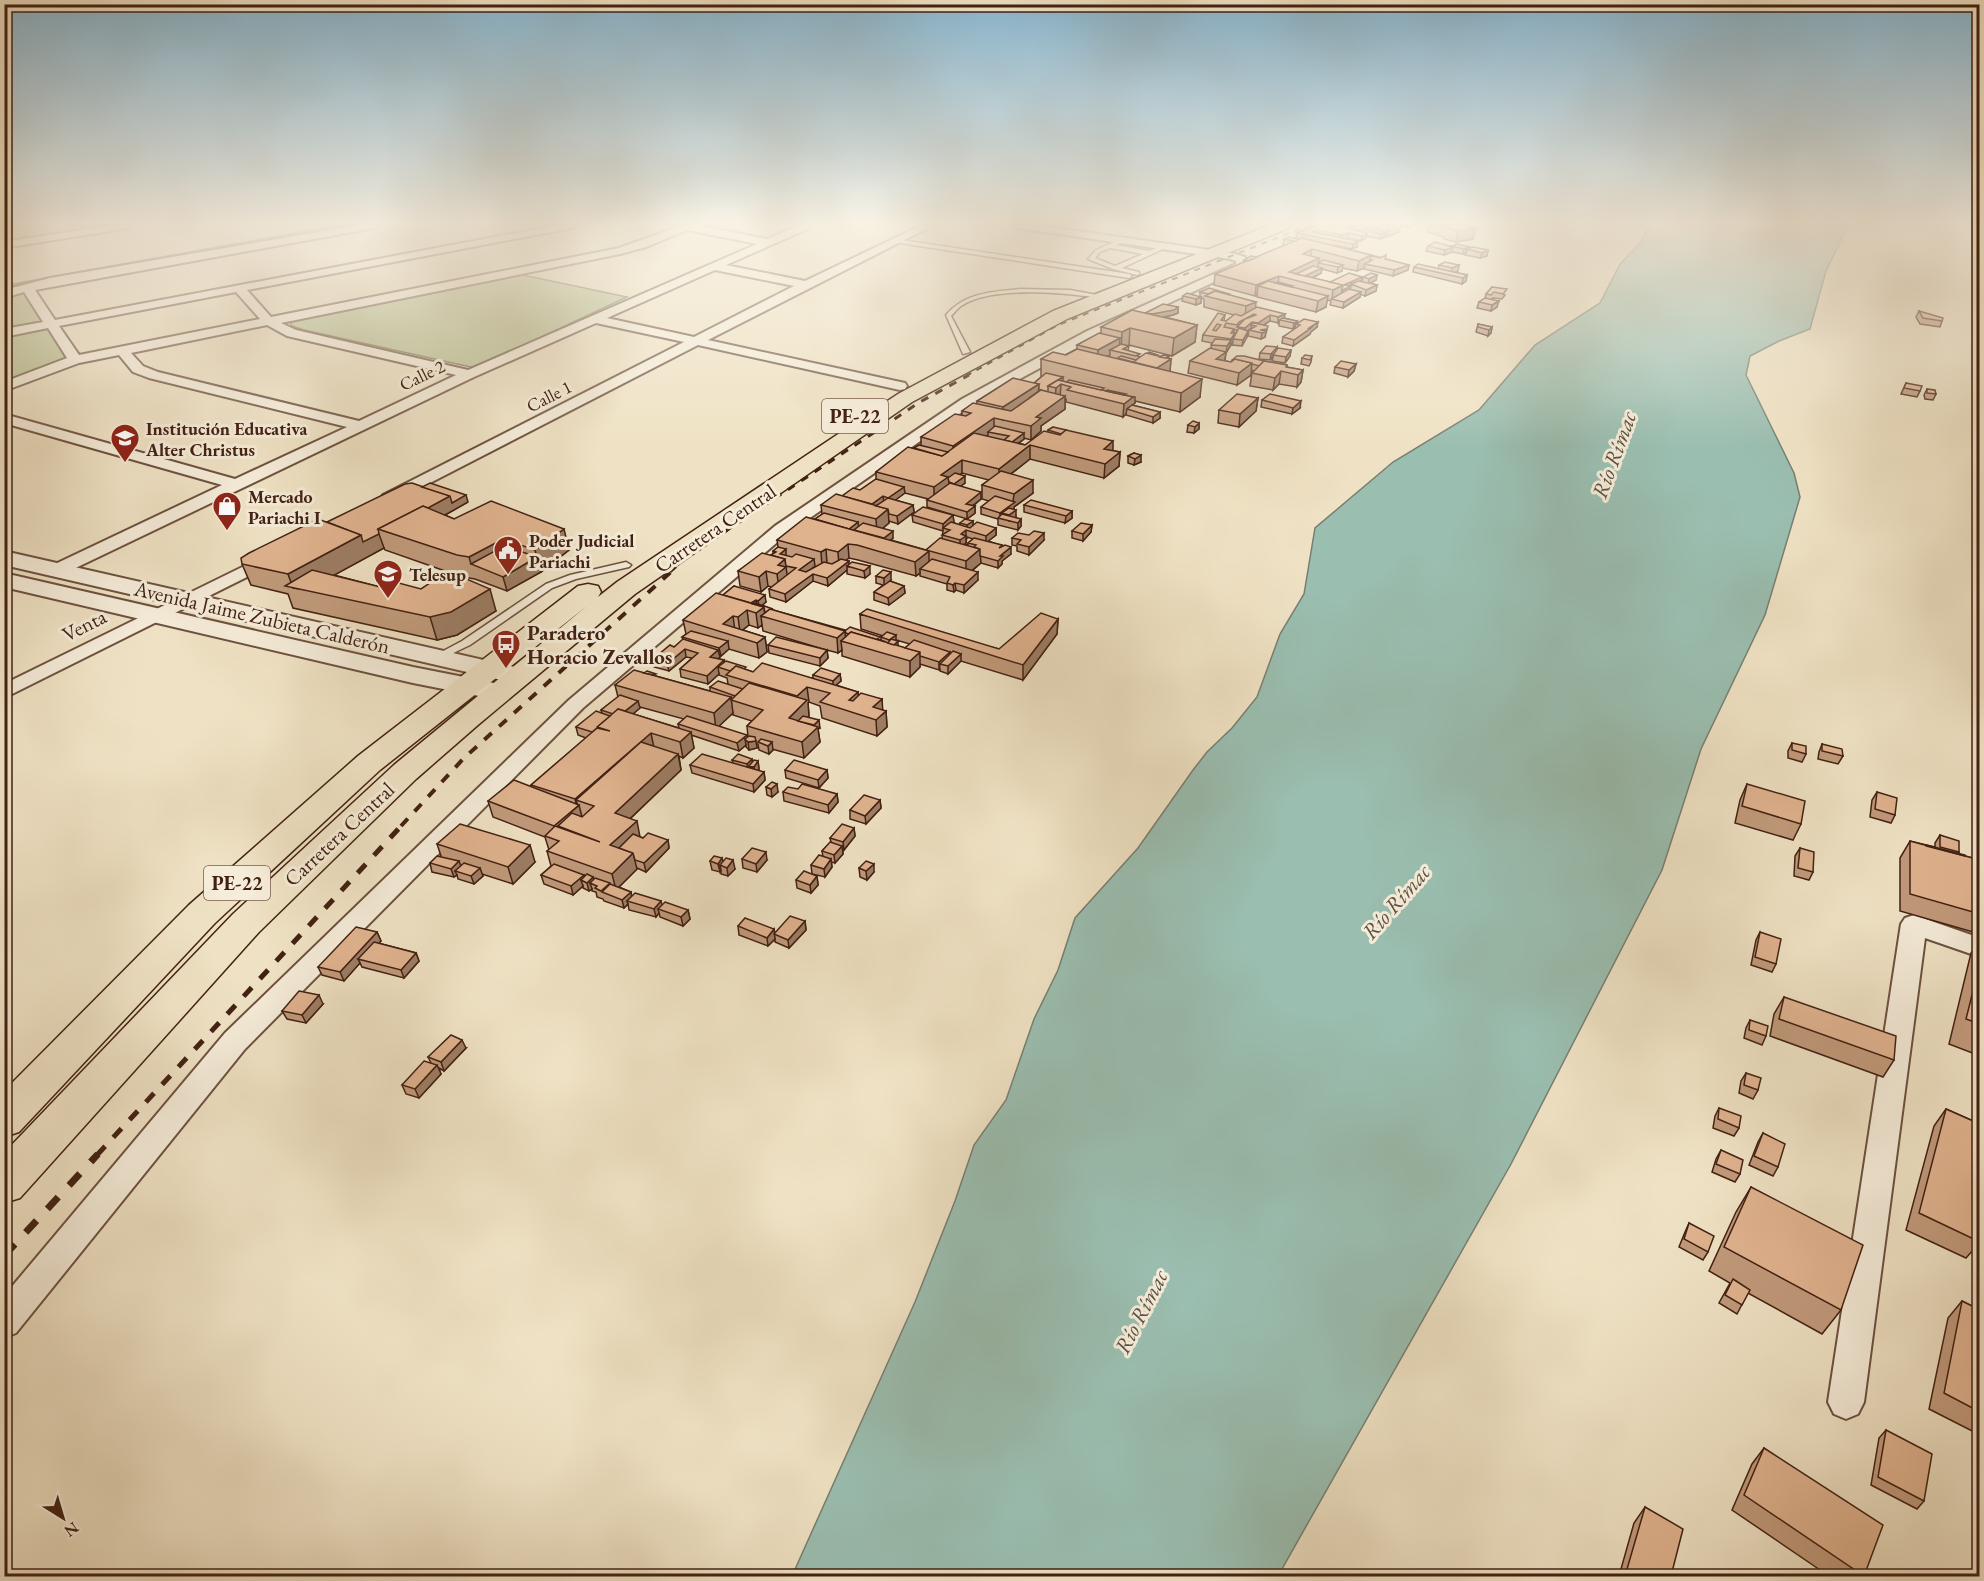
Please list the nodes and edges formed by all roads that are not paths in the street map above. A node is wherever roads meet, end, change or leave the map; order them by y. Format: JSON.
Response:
{"nodes":[{"id":1,"x":34,"y":299,"type":"edge"},
{"id":2,"x":176,"y":299,"type":"edge"},
{"id":3,"x":248,"y":299,"type":"edge"},
{"id":4,"x":380,"y":299,"type":"edge"},
{"id":5,"x":640,"y":299,"type":"edge"},
{"id":6,"x":780,"y":299,"type":"edge"},
{"id":7,"x":974,"y":299,"type":"edge"},
{"id":8,"x":1084,"y":299,"type":"edge"},
{"id":9,"x":1089,"y":299,"type":"edge"},
{"id":10,"x":1170,"y":299,"type":"edge"},
{"id":11,"x":595,"y":319,"type":"junction"},
{"id":12,"x":268,"y":321,"type":"junction"},
{"id":13,"x":49,"y":323,"type":"junction"},
{"id":14,"x":4,"y":333,"type":"edge"},
{"id":15,"x":698,"y":342,"type":"junction"},
{"id":16,"x":122,"y":350,"type":"junction"},
{"id":17,"x":966,"y":352,"type":"junction"},
{"id":18,"x":75,"y":360,"type":"junction"},
{"id":19,"x":469,"y":374,"type":"junction"},
{"id":20,"x":916,"y":382,"type":"junction"},
{"id":21,"x":4,"y":387,"type":"edge"},
{"id":22,"x":4,"y":418,"type":"edge"},
{"id":23,"x":361,"y":426,"type":"junction"},
{"id":24,"x":238,"y":485,"type":"junction"},
{"id":25,"x":377,"y":504,"type":"edge"},
{"id":26,"x":281,"y":552,"type":"edge"},
{"id":27,"x":4,"y":558,"type":"edge"},
{"id":28,"x":626,"y":565,"type":"junction"},
{"id":29,"x":57,"y":570,"type":"junction"},
{"id":30,"x":4,"y":580,"type":"edge"},
{"id":31,"x":186,"y":600,"type":"junction"},
{"id":32,"x":157,"y":615,"type":"junction"},
{"id":33,"x":437,"y":657,"type":"junction"},
{"id":34,"x":413,"y":675,"type":"junction"},
{"id":35,"x":493,"y":680,"type":"junction"},
{"id":36,"x":4,"y":692,"type":"edge"},
{"id":37,"x":1980,"y":948,"type":"edge"},
{"id":38,"x":4,"y":1119,"type":"edge"},
{"id":39,"x":4,"y":1184,"type":"edge"},
{"id":40,"x":4,"y":1322,"type":"edge"},
{"id":41,"x":1846,"y":1402,"type":"dead end"}],
"edges":[{"from":1,"to":13,"type":"street"},
{"from":2,"to":13,"type":"street"},
{"from":3,"to":12,"type":"street"},
{"from":4,"to":12,"type":"street"},
{"from":5,"to":11,"type":"street","name":"Calle 2"},
{"from":6,"to":15,"type":"street","name":"Calle 1"},
{"from":7,"to":17,"type":"lane"},
{"from":8,"to":17,"type":"highway","name":"Carretera Central","number":"PE-22"},
{"from":9,"to":20,"type":"highway","name":"Carretera Central","number":"PE-22"},
{"from":10,"to":40,"type":"street"},
{"from":11,"to":15,"type":"street"},
{"from":11,"to":19,"type":"street","name":"Calle 2"},
{"from":12,"to":16,"type":"street"},
{"from":12,"to":19,"type":"street"},
{"from":13,"to":14,"type":"street"},
{"from":13,"to":18,"type":"street"},
{"from":15,"to":20,"type":"street"},
{"from":15,"to":25,"type":"street","name":"Calle 1"},
{"from":16,"to":18,"type":"street"},
{"from":16,"to":23,"type":"street"},
{"from":17,"to":20,"type":"highway","name":"Carretera Central","number":"PE-22"},
{"from":18,"to":21,"type":"street"},
{"from":19,"to":23,"type":"street","name":"Calle 2"},
{"from":20,"to":28,"type":"highway","name":"Carretera Central","number":"PE-22"},
{"from":20,"to":35,"type":"highway","name":"Carretera Central","number":"PE-22"},
{"from":22,"to":24,"type":"street"},
{"from":23,"to":24,"type":"street","name":"Calle 2"},
{"from":24,"to":29,"type":"street","name":"Calle 2"},
{"from":26,"to":31,"type":"street"},
{"from":27,"to":29,"type":"street","name":"Avenida Jaime Zubieta Calderón"},
{"from":28,"to":33,"type":"lane"},
{"from":28,"to":35,"type":"highway","name":"Carretera Central","number":"PE-22"},
{"from":29,"to":31,"type":"street","name":"Avenida Jaime Zubieta Calderón"},
{"from":30,"to":32,"type":"street","name":"Avenida Jaime Zubieta Calderón"},
{"from":31,"to":32,"type":"street","name":"Venta"},
{"from":31,"to":33,"type":"street","name":"Avenida Jaime Zubieta Calderón"},
{"from":32,"to":34,"type":"street","name":"Avenida Jaime Zubieta Calderón"},
{"from":32,"to":36,"type":"street","name":"Venta"},
{"from":33,"to":34,"type":"street"},
{"from":33,"to":35,"type":"street","name":"Avenida Jaime Zubieta Calderón"},
{"from":34,"to":35,"type":"street","name":"Avenida Jaime Zubieta Calderón"},
{"from":35,"to":38,"type":"highway","name":"Carretera Central","number":"PE-22"},
{"from":35,"to":39,"type":"highway","name":"Carretera Central","number":"PE-22"},
{"from":37,"to":41,"type":"street"}]}
